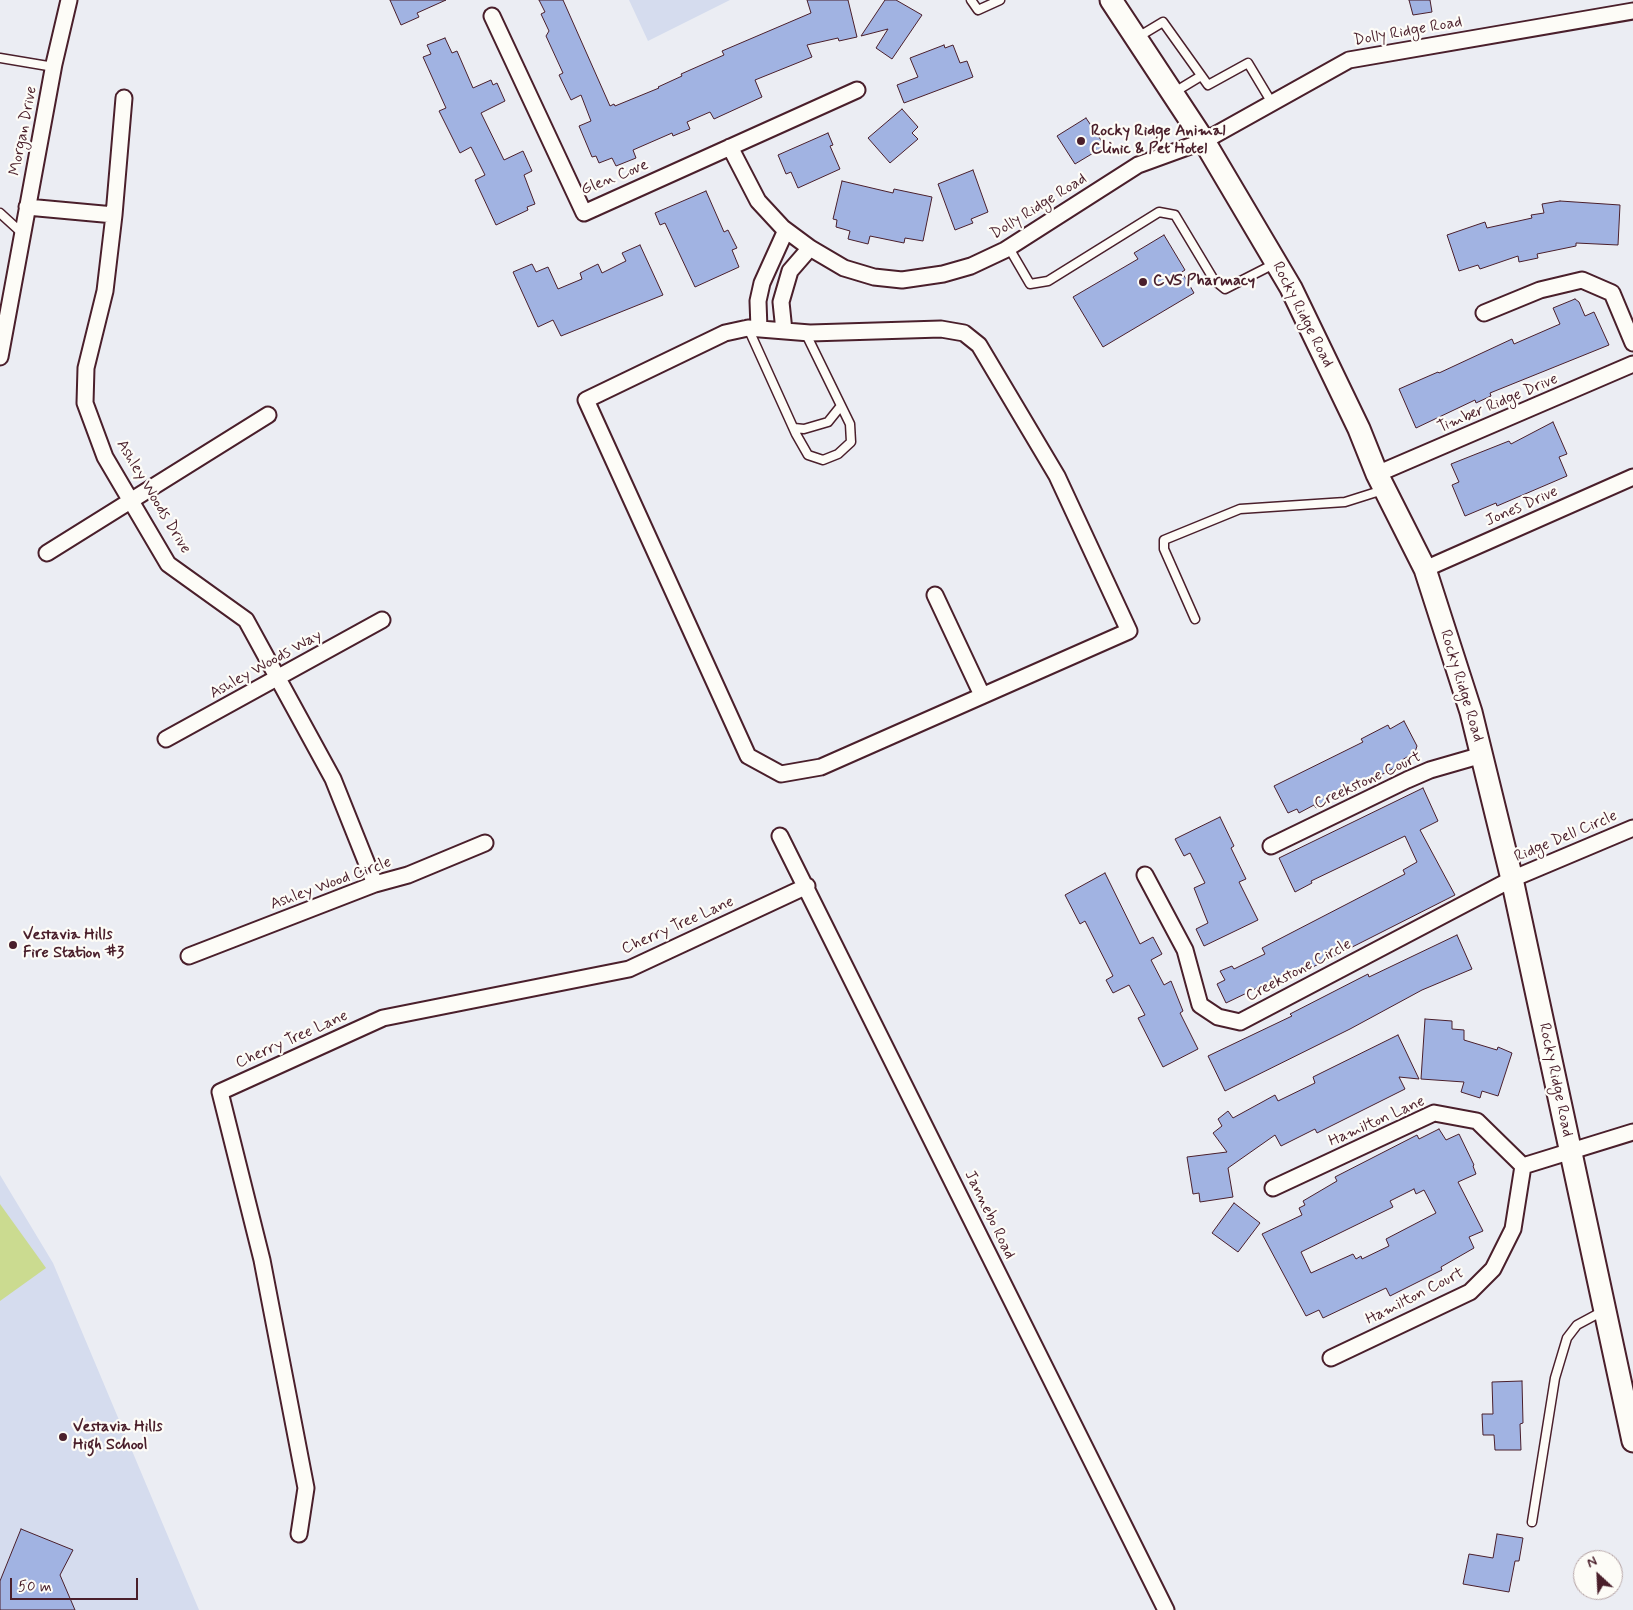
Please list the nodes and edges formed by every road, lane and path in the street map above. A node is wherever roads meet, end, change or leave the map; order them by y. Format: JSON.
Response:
{"nodes":[{"id":1,"x":69,"y":0,"type":"edge"},
{"id":2,"x":971,"y":0,"type":"edge"},
{"id":3,"x":1000,"y":0,"type":"edge"},
{"id":4,"x":1111,"y":0,"type":"edge"},
{"id":5,"x":1633,"y":11,"type":"edge"},
{"id":6,"x":492,"y":16,"type":"dead end"},
{"id":7,"x":1136,"y":38,"type":"junction"},
{"id":8,"x":0,"y":58,"type":"edge"},
{"id":9,"x":54,"y":67,"type":"junction"},
{"id":10,"x":1201,"y":76,"type":"junction"},
{"id":11,"x":857,"y":90,"type":"dead end"},
{"id":12,"x":1173,"y":93,"type":"junction"},
{"id":13,"x":124,"y":98,"type":"dead end"},
{"id":14,"x":1272,"y":103,"type":"junction"},
{"id":15,"x":1204,"y":141,"type":"junction"},
{"id":16,"x":730,"y":147,"type":"junction"},
{"id":17,"x":27,"y":207,"type":"junction"},
{"id":18,"x":0,"y":213,"type":"edge"},
{"id":19,"x":114,"y":215,"type":"junction"},
{"id":20,"x":786,"y":230,"type":"junction"},
{"id":21,"x":22,"y":234,"type":"junction"},
{"id":22,"x":810,"y":248,"type":"junction"},
{"id":23,"x":1009,"y":248,"type":"junction"},
{"id":24,"x":1276,"y":263,"type":"junction"},
{"id":25,"x":1484,"y":313,"type":"dead end"},
{"id":26,"x":754,"y":328,"type":"junction"},
{"id":27,"x":784,"y":331,"type":"junction"},
{"id":28,"x":805,"y":332,"type":"junction"},
{"id":29,"x":1633,"y":343,"type":"edge"},
{"id":30,"x":0,"y":357,"type":"edge"},
{"id":31,"x":1633,"y":364,"type":"edge"},
{"id":32,"x":840,"y":407,"type":"junction"},
{"id":33,"x":268,"y":415,"type":"dead end"},
{"id":34,"x":794,"y":428,"type":"junction"},
{"id":35,"x":1633,"y":477,"type":"edge"},
{"id":36,"x":1381,"y":482,"type":"junction"},
{"id":37,"x":130,"y":501,"type":"junction"},
{"id":38,"x":47,"y":552,"type":"dead end"},
{"id":39,"x":1425,"y":569,"type":"junction"},
{"id":40,"x":935,"y":595,"type":"dead end"},
{"id":41,"x":1195,"y":618,"type":"dead end"},
{"id":42,"x":382,"y":620,"type":"dead end"},
{"id":43,"x":279,"y":679,"type":"junction"},
{"id":44,"x":982,"y":696,"type":"junction"},
{"id":45,"x":166,"y":739,"type":"dead end"},
{"id":46,"x":1482,"y":756,"type":"junction"},
{"id":47,"x":1633,"y":828,"type":"edge"},
{"id":48,"x":780,"y":836,"type":"dead end"},
{"id":49,"x":485,"y":843,"type":"dead end"},
{"id":50,"x":1271,"y":846,"type":"dead end"},
{"id":51,"x":1145,"y":875,"type":"dead end"},
{"id":52,"x":1512,"y":879,"type":"junction"},
{"id":53,"x":374,"y":884,"type":"junction"},
{"id":54,"x":806,"y":886,"type":"junction"},
{"id":55,"x":189,"y":956,"type":"dead end"},
{"id":56,"x":1633,"y":1132,"type":"edge"},
{"id":57,"x":1571,"y":1154,"type":"junction"},
{"id":58,"x":1523,"y":1166,"type":"junction"},
{"id":59,"x":1274,"y":1188,"type":"dead end"},
{"id":60,"x":1605,"y":1310,"type":"junction"},
{"id":61,"x":1332,"y":1358,"type":"dead end"},
{"id":62,"x":1630,"y":1409,"type":"edge"},
{"id":63,"x":1633,"y":1441,"type":"edge"},
{"id":64,"x":1532,"y":1522,"type":"dead end"},
{"id":65,"x":299,"y":1534,"type":"dead end"},
{"id":66,"x":1166,"y":1610,"type":"edge"}],
"edges":[{"from":1,"to":9,"type":"street","name":"Morgan Drive"},
{"from":2,"to":3,"type":"lane"},
{"from":4,"to":7,"type":"main road","name":"Rocky Ridge Road"},
{"from":5,"to":14,"type":"street","name":"Dolly Ridge Road"},
{"from":6,"to":16,"type":"street","name":"Glen Cove"},
{"from":7,"to":10,"type":"lane"},
{"from":7,"to":12,"type":"main road","name":"Rocky Ridge Road"},
{"from":8,"to":9,"type":"lane"},
{"from":9,"to":17,"type":"street","name":"Morgan Drive"},
{"from":10,"to":12,"type":"lane"},
{"from":10,"to":14,"type":"lane"},
{"from":11,"to":16,"type":"street","name":"Glen Cove"},
{"from":12,"to":15,"type":"main road","name":"Rocky Ridge Road"},
{"from":13,"to":19,"type":"street","name":"Ashley Woods Drive"},
{"from":14,"to":15,"type":"street","name":"Dolly Ridge Road"},
{"from":15,"to":23,"type":"street","name":"Dolly Ridge Road"},
{"from":15,"to":24,"type":"main road","name":"Rocky Ridge Road"},
{"from":16,"to":20,"type":"street","name":"Dolly Ridge Road"},
{"from":17,"to":19,"type":"street"},
{"from":17,"to":21,"type":"street","name":"Morgan Drive"},
{"from":18,"to":21,"type":"lane"},
{"from":19,"to":37,"type":"street","name":"Ashley Woods Drive"},
{"from":20,"to":22,"type":"street","name":"Dolly Ridge Road"},
{"from":20,"to":26,"type":"street"},
{"from":21,"to":30,"type":"street","name":"Morgan Drive"},
{"from":22,"to":23,"type":"street","name":"Dolly Ridge Road"},
{"from":22,"to":27,"type":"street"},
{"from":23,"to":24,"type":"lane"},
{"from":24,"to":36,"type":"main road","name":"Rocky Ridge Road"},
{"from":25,"to":29,"type":"street"},
{"from":26,"to":27,"type":"street"},
{"from":26,"to":34,"type":"lane"},
{"from":26,"to":44,"type":"street"},
{"from":27,"to":28,"type":"street"},
{"from":28,"to":32,"type":"lane"},
{"from":28,"to":44,"type":"street"},
{"from":31,"to":36,"type":"street","name":"Timber Ridge Drive"},
{"from":32,"to":34,"type":"lane"},
{"from":32,"to":34,"type":"lane"},
{"from":33,"to":37,"type":"street"},
{"from":35,"to":39,"type":"street","name":"Jones Drive"},
{"from":36,"to":39,"type":"main road","name":"Rocky Ridge Road"},
{"from":36,"to":41,"type":"lane"},
{"from":37,"to":38,"type":"street"},
{"from":37,"to":43,"type":"street","name":"Ashley Woods Drive"},
{"from":39,"to":46,"type":"main road","name":"Rocky Ridge Road"},
{"from":40,"to":44,"type":"street"},
{"from":42,"to":43,"type":"street","name":"Ashley Woods Way"},
{"from":43,"to":45,"type":"street","name":"Ashley Woods Way"},
{"from":43,"to":53,"type":"street","name":"Ashley Woods Drive"},
{"from":46,"to":50,"type":"street","name":"Creekstone Court"},
{"from":46,"to":52,"type":"main road","name":"Rocky Ridge Road"},
{"from":47,"to":52,"type":"street","name":"Ridge Dell Circle"},
{"from":48,"to":54,"type":"street","name":"Jannebo Road"},
{"from":49,"to":53,"type":"street","name":"Ashley Wood Circle"},
{"from":51,"to":52,"type":"street","name":"Creekstone Circle"},
{"from":52,"to":57,"type":"main road","name":"Rocky Ridge Road"},
{"from":53,"to":55,"type":"street","name":"Ashley Wood Circle"},
{"from":54,"to":65,"type":"street","name":"Cherry Tree Lane"},
{"from":54,"to":66,"type":"street","name":"Jannebo Road"},
{"from":56,"to":57,"type":"street"},
{"from":57,"to":58,"type":"street"},
{"from":57,"to":60,"type":"main road","name":"Rocky Ridge Road"},
{"from":58,"to":59,"type":"street","name":"Hamilton Lane"},
{"from":58,"to":61,"type":"street","name":"Hamilton Court"},
{"from":60,"to":62,"type":"main road","name":"Rocky Ridge Road"},
{"from":60,"to":64,"type":"lane"},
{"from":62,"to":63,"type":"main road","name":"Rocky Ridge Road"}]}
